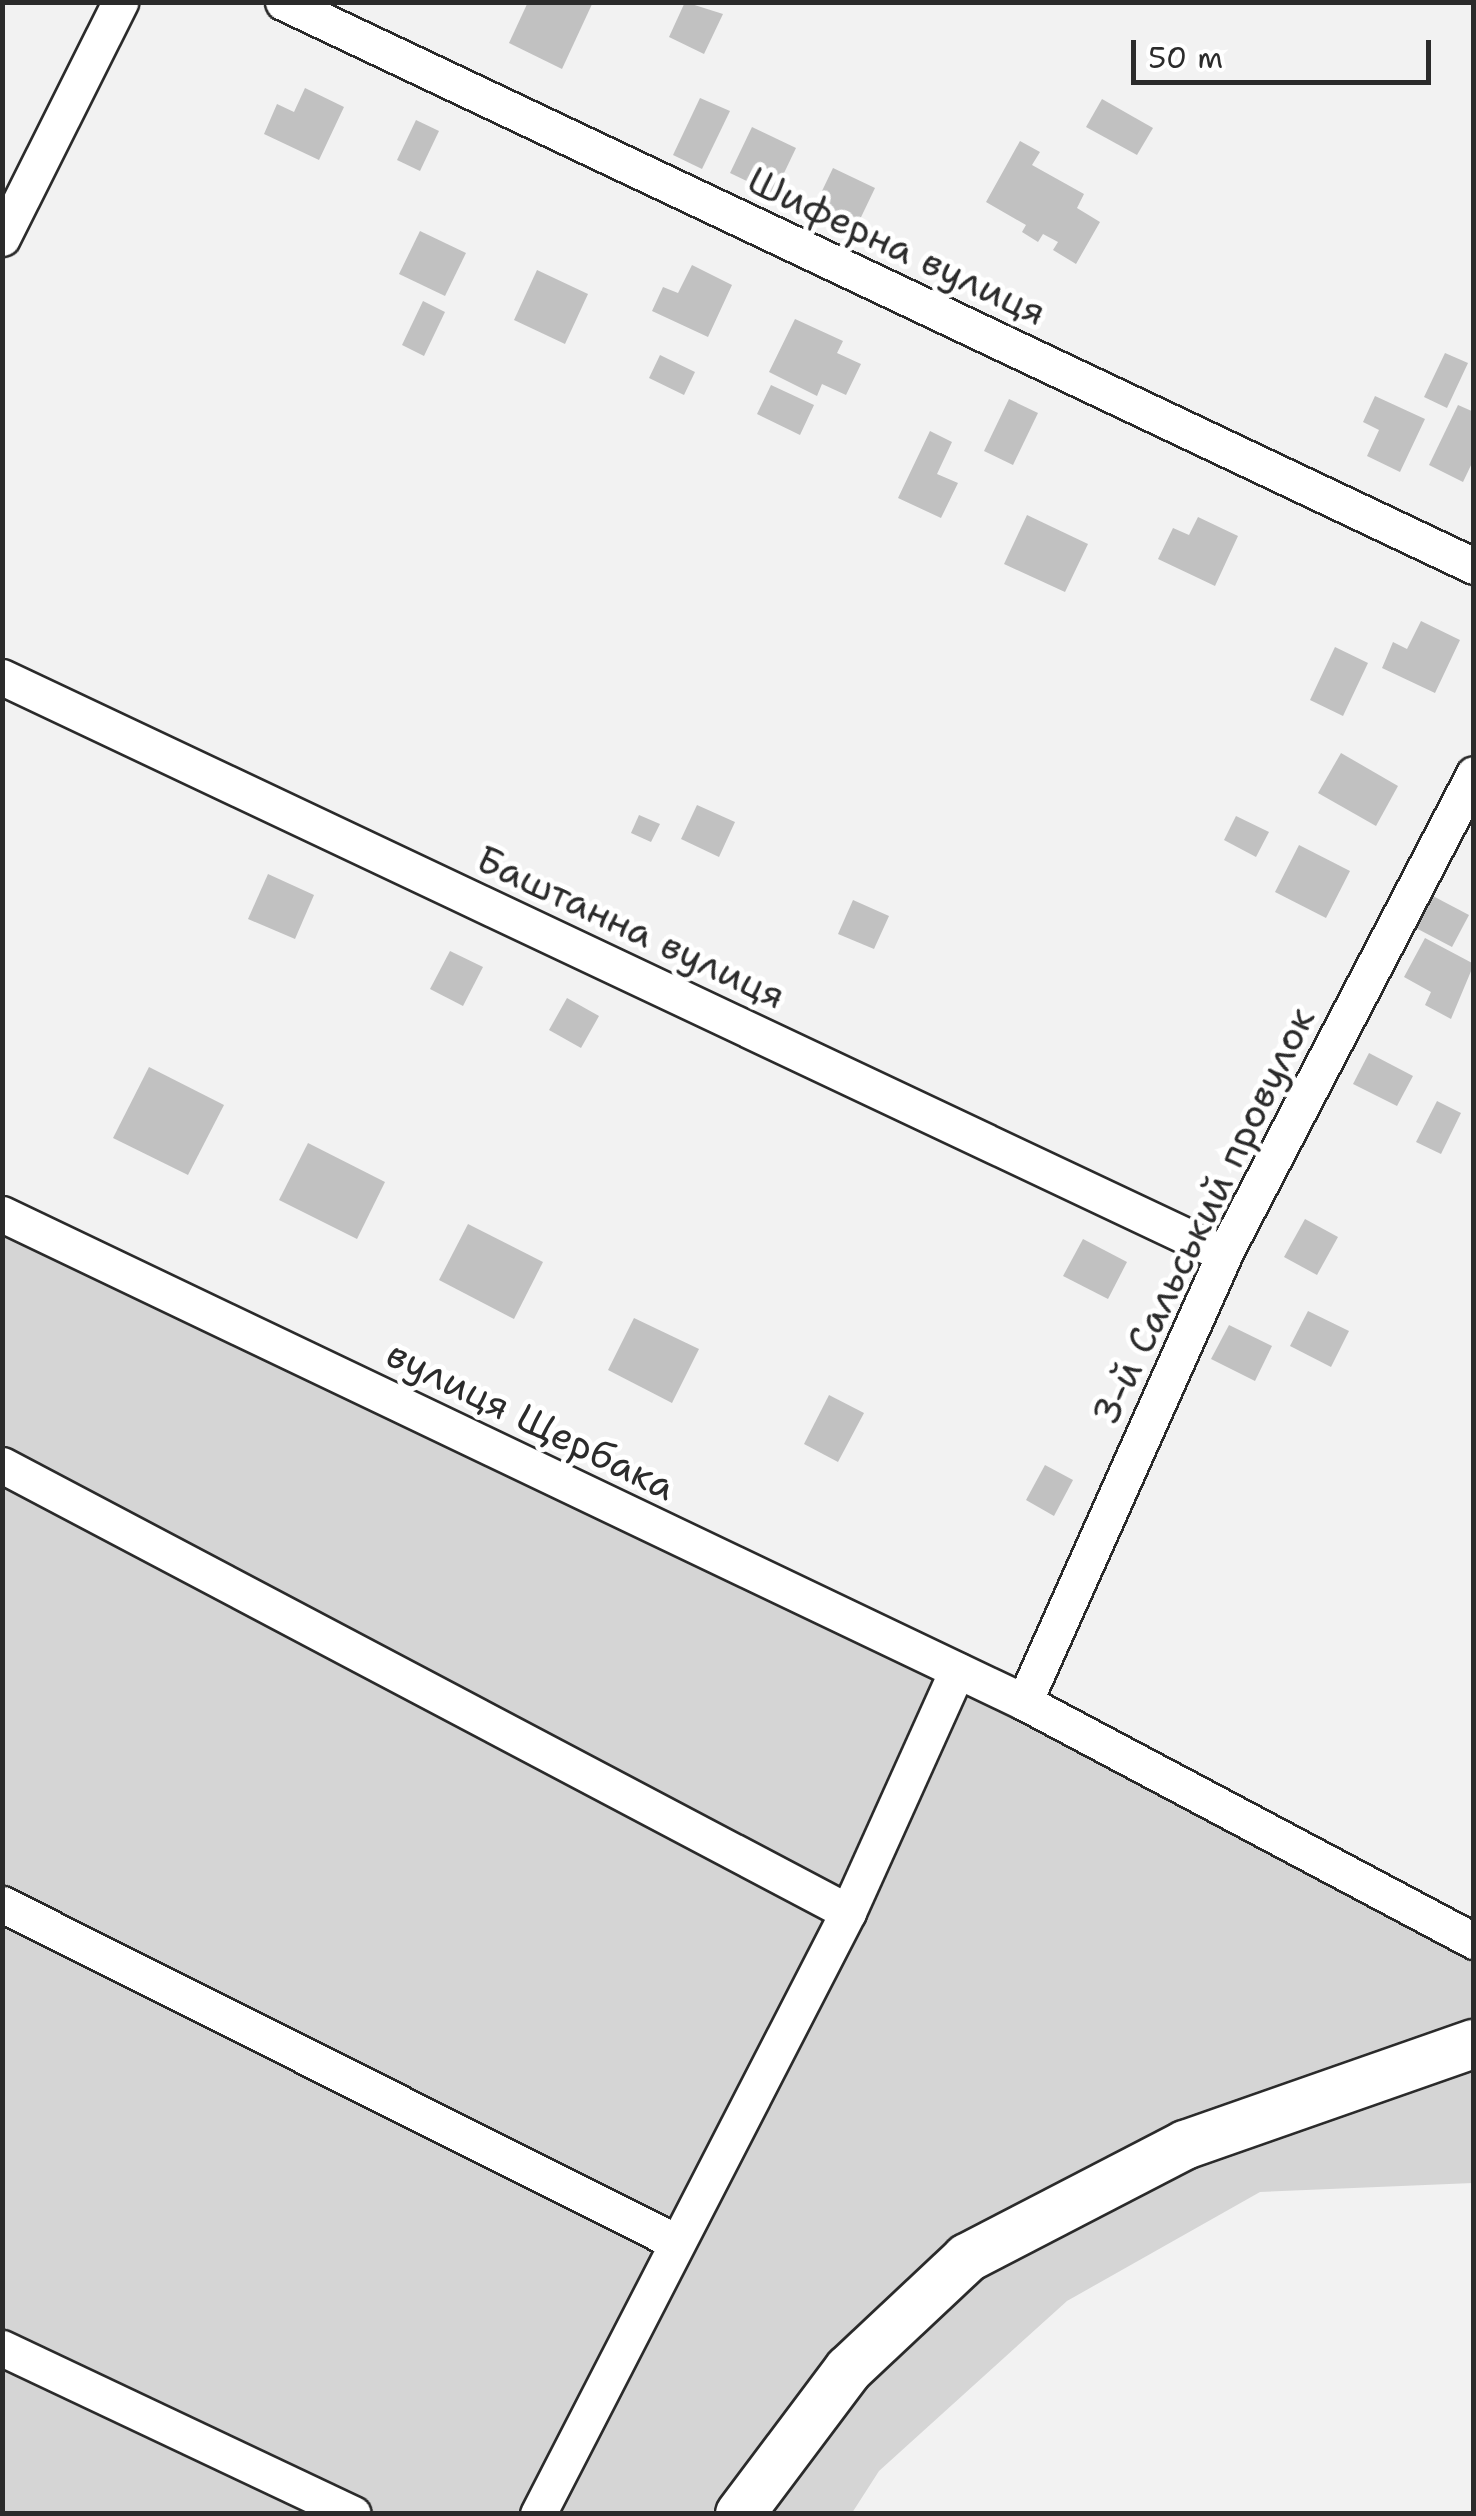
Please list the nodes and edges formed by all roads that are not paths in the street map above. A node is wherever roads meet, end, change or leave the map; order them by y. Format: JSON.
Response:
{"nodes":[{"id":1,"x":120,"y":2,"type":"edge"},
{"id":2,"x":283,"y":2,"type":"edge"},
{"id":3,"x":2,"y":238,"type":"edge"},
{"id":4,"x":1474,"y":566,"type":"edge"},
{"id":5,"x":2,"y":677,"type":"edge"},
{"id":6,"x":1474,"y":774,"type":"edge"},
{"id":7,"x":2,"y":1214,"type":"edge"},
{"id":8,"x":1224,"y":1254,"type":"junction"},
{"id":9,"x":2,"y":1466,"type":"edge"},
{"id":10,"x":957,"y":1671,"type":"junction"},
{"id":11,"x":1024,"y":1702,"type":"junction"},
{"id":12,"x":2,"y":1904,"type":"edge"},
{"id":13,"x":848,"y":1912,"type":"junction"},
{"id":14,"x":1474,"y":1941,"type":"edge"},
{"id":15,"x":1474,"y":2044,"type":"edge"},
{"id":16,"x":674,"y":2241,"type":"junction"},
{"id":17,"x":2,"y":2348,"type":"edge"},
{"id":18,"x":353,"y":2514,"type":"edge"},
{"id":19,"x":538,"y":2514,"type":"edge"},
{"id":20,"x":740,"y":2514,"type":"edge"}],
"edges":[{"from":1,"to":3,"type":"street"},
{"from":2,"to":4,"type":"street","name":"Шиферна вулиця"},
{"from":5,"to":8,"type":"street","name":"Баштанна вулиця"},
{"from":6,"to":8,"type":"street","name":"3-й Сальський провулок"},
{"from":7,"to":10,"type":"street","name":"вулиця Щербака"},
{"from":8,"to":11,"type":"street","name":"3-й Сальський провулок"},
{"from":9,"to":13,"type":"street"},
{"from":10,"to":11,"type":"street","name":"вулиця Щербака"},
{"from":10,"to":13,"type":"street"},
{"from":11,"to":14,"type":"street","name":"вулиця Щербака"},
{"from":12,"to":16,"type":"street"},
{"from":13,"to":16,"type":"street"},
{"from":15,"to":20,"type":"street"},
{"from":16,"to":19,"type":"street"},
{"from":17,"to":18,"type":"street"}]}
